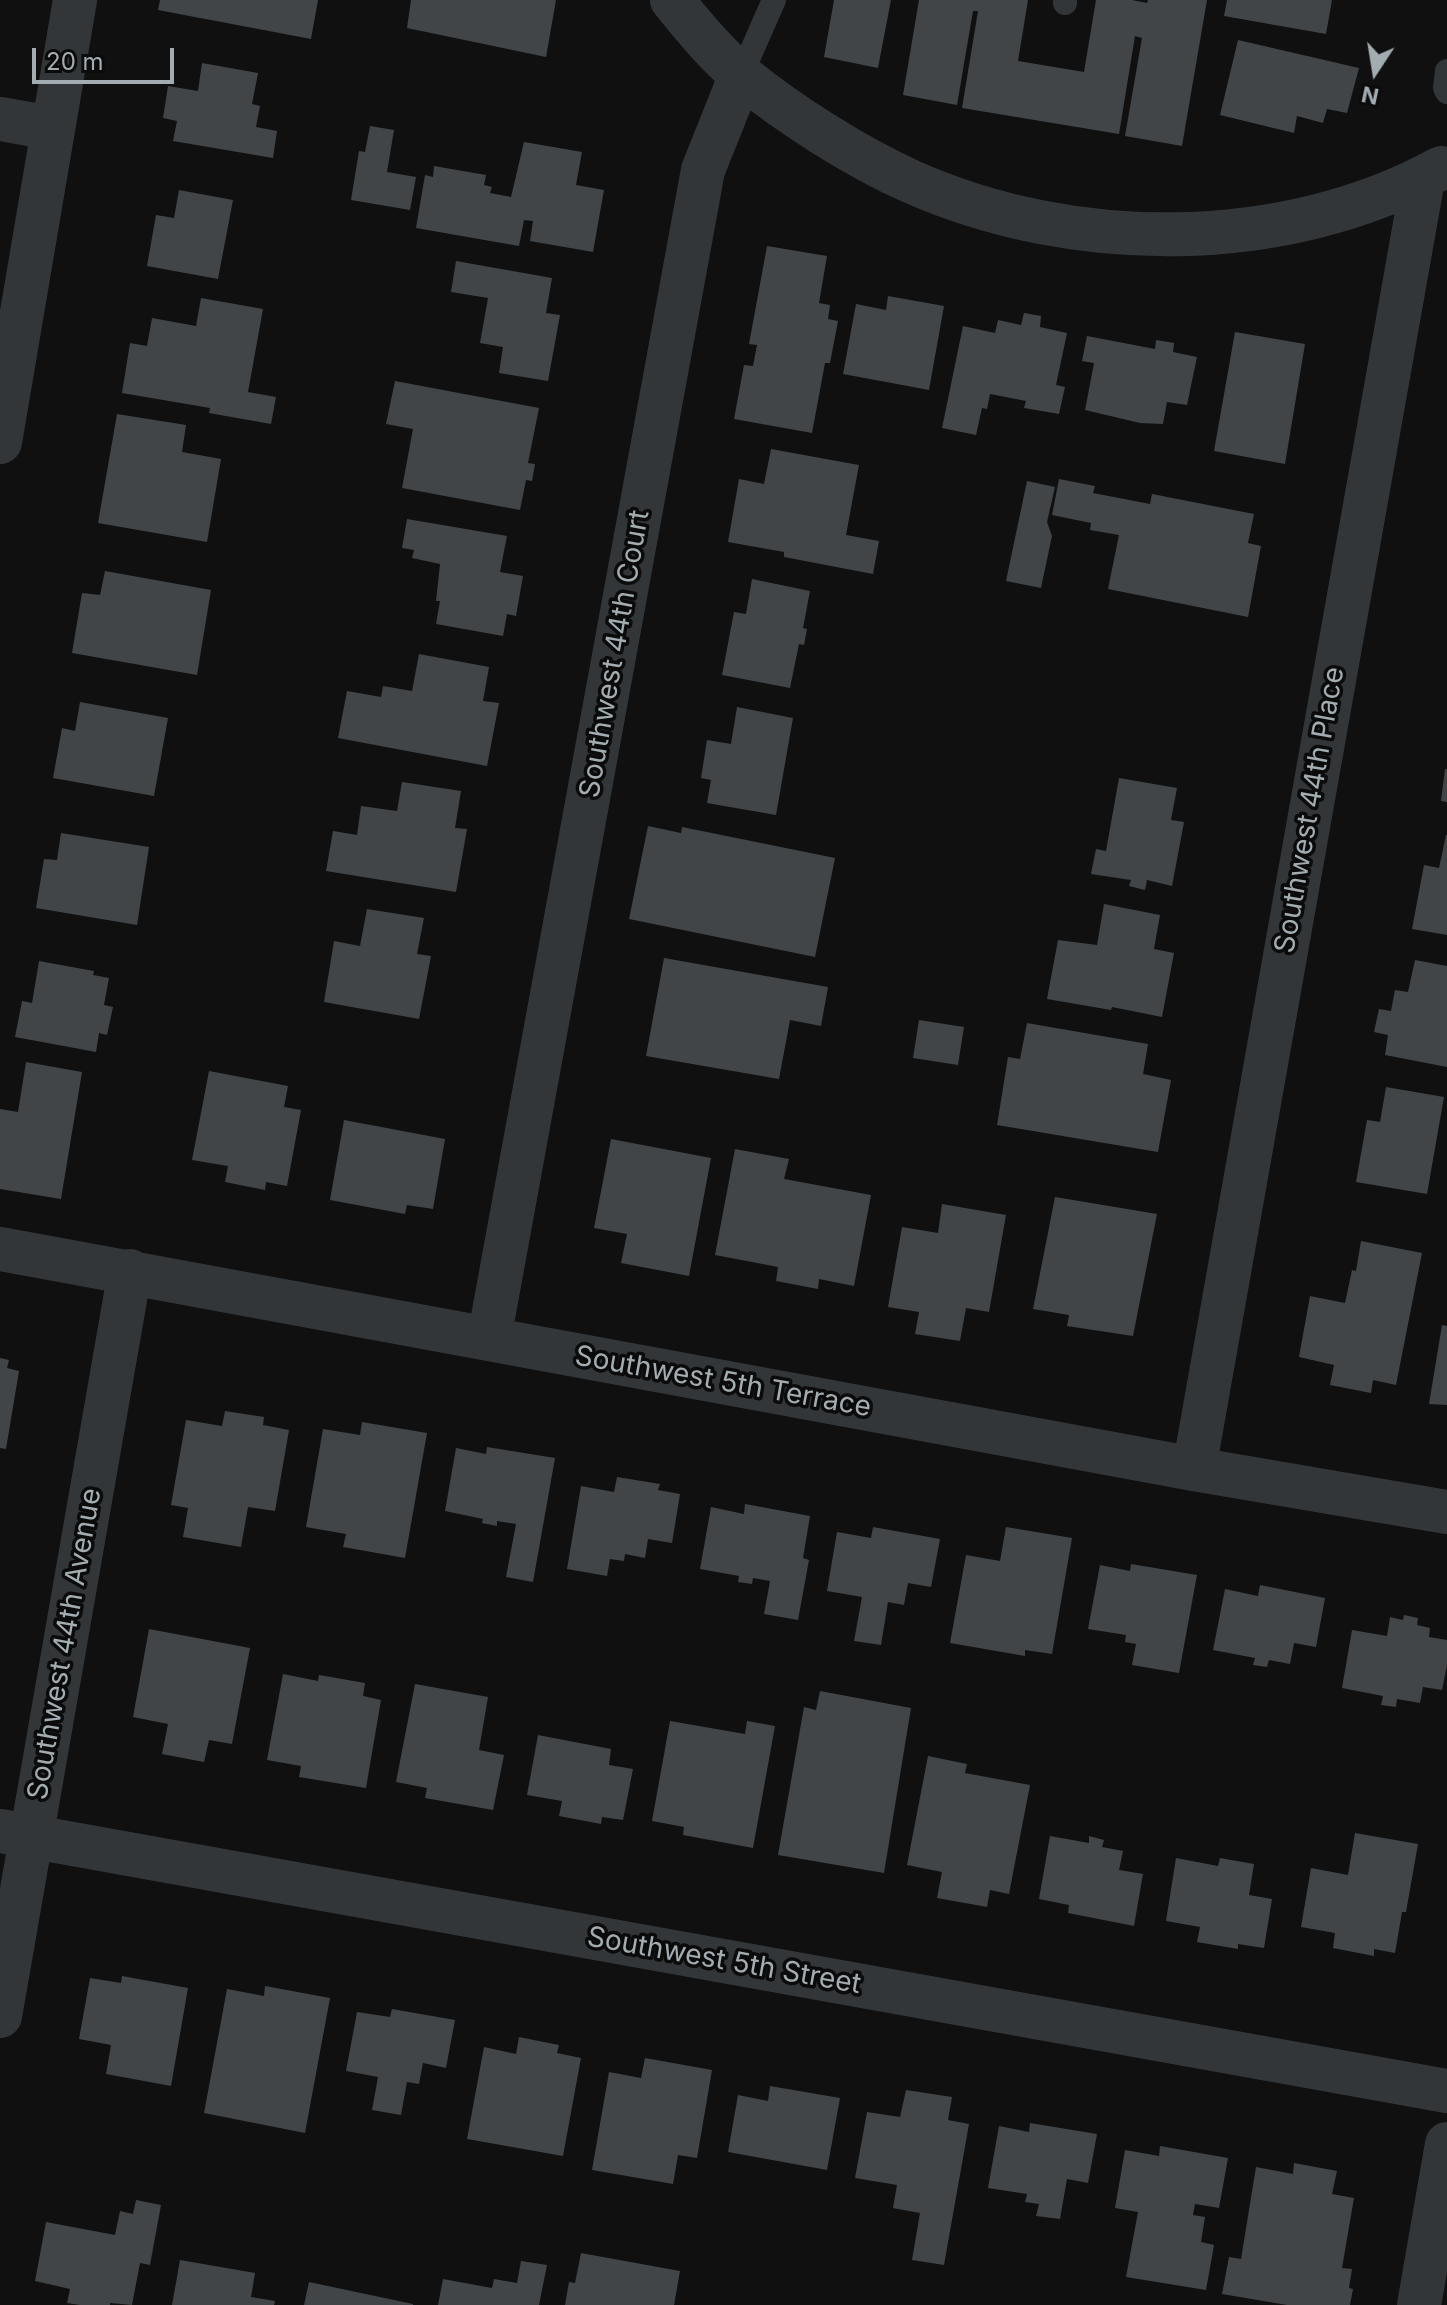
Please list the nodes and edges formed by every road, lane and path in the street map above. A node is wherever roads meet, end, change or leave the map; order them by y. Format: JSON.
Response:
{"nodes":[{"id":1,"x":75,"y":0,"type":"edge"},
{"id":2,"x":672,"y":0,"type":"edge"},
{"id":3,"x":774,"y":0,"type":"edge"},
{"id":4,"x":1447,"y":71,"type":"edge"},
{"id":5,"x":741,"y":75,"type":"junction"},
{"id":6,"x":1447,"y":92,"type":"edge"},
{"id":7,"x":0,"y":119,"type":"edge"},
{"id":8,"x":52,"y":128,"type":"junction"},
{"id":9,"x":1435,"y":172,"type":"edge"},
{"id":10,"x":0,"y":442,"type":"edge"},
{"id":11,"x":0,"y":1249,"type":"edge"},
{"id":12,"x":130,"y":1271,"type":"junction"},
{"id":13,"x":489,"y":1339,"type":"junction"},
{"id":14,"x":1194,"y":1469,"type":"junction"},
{"id":15,"x":1447,"y":1512,"type":"edge"},
{"id":16,"x":16,"y":1833,"type":"edge"},
{"id":17,"x":0,"y":2016,"type":"edge"},
{"id":18,"x":1447,"y":2091,"type":"edge"},
{"id":19,"x":1447,"y":2144,"type":"edge"},
{"id":20,"x":1419,"y":2305,"type":"edge"}],
"edges":[{"from":1,"to":8,"type":"street"},
{"from":2,"to":5,"type":"street"},
{"from":3,"to":5,"type":"lane"},
{"from":4,"to":6,"type":"lane"},
{"from":5,"to":9,"type":"street"},
{"from":5,"to":13,"type":"street","name":"Southwest 44th Court"},
{"from":7,"to":8,"type":"street"},
{"from":8,"to":10,"type":"street"},
{"from":9,"to":14,"type":"street","name":"Southwest 44th Place"},
{"from":11,"to":12,"type":"street","name":"Southwest 5th Terrace"},
{"from":12,"to":13,"type":"street","name":"Southwest 5th Terrace"},
{"from":12,"to":16,"type":"street","name":"Southwest 44th Avenue"},
{"from":13,"to":14,"type":"street","name":"Southwest 5th Terrace"},
{"from":14,"to":15,"type":"street","name":"Southwest 5th Terrace"},
{"from":16,"to":17,"type":"street","name":"Southwest 44th Avenue"},
{"from":16,"to":18,"type":"street","name":"Southwest 5th Street"},
{"from":19,"to":20,"type":"street"}]}
